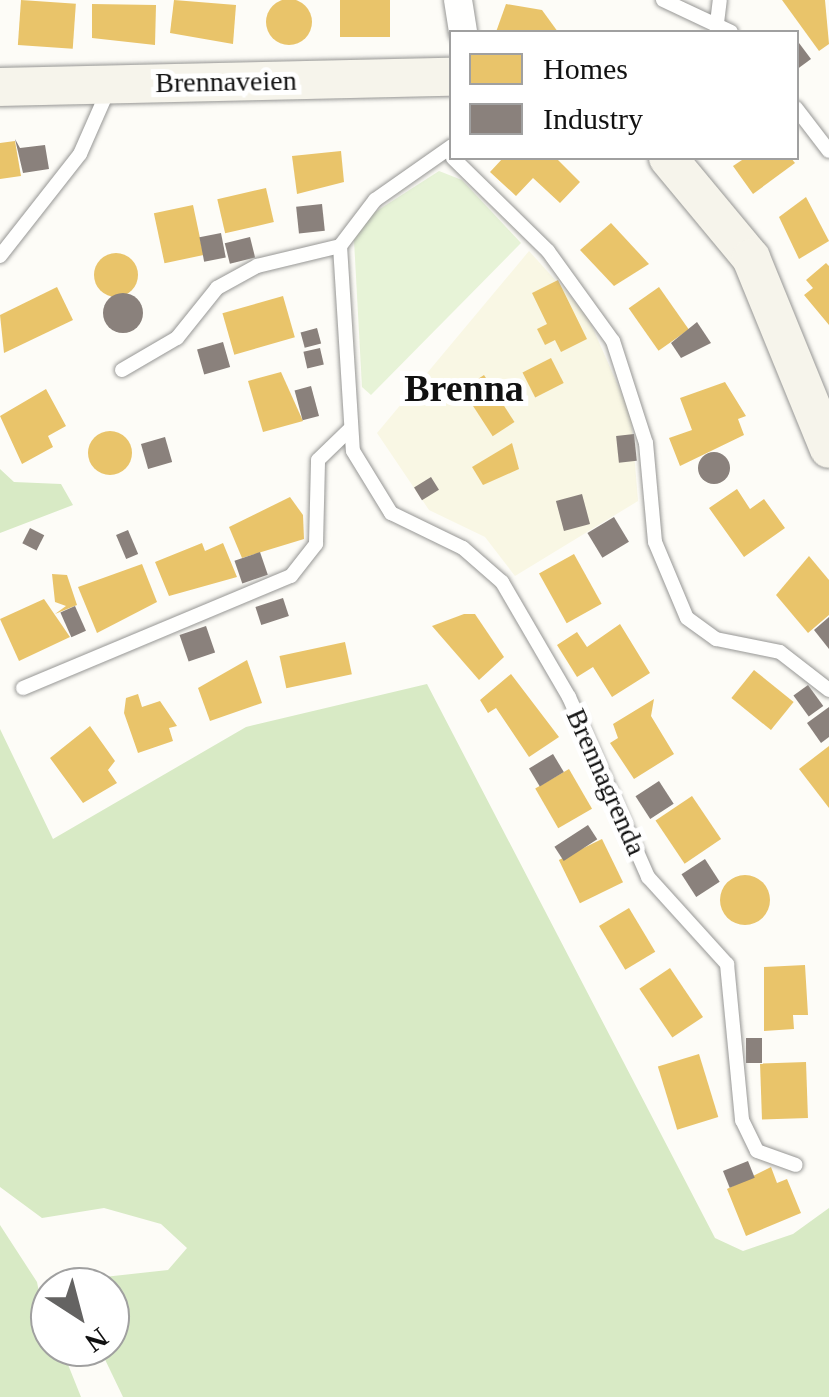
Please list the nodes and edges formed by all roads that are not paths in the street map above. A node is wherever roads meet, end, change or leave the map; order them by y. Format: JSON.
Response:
{"nodes":[{"id":1,"x":458,"y":0,"type":"edge"},
{"id":2,"x":663,"y":0,"type":"edge"},
{"id":3,"x":720,"y":0,"type":"edge"},
{"id":4,"x":717,"y":23,"type":"junction"},
{"id":5,"x":463,"y":30,"type":"edge"},
{"id":6,"x":728,"y":30,"type":"edge"},
{"id":7,"x":449,"y":78,"type":"edge"},
{"id":8,"x":110,"y":84,"type":"junction"},
{"id":9,"x":0,"y":87,"type":"edge"},
{"id":10,"x":799,"y":112,"type":"edge"},
{"id":11,"x":829,"y":151,"type":"edge"},
{"id":12,"x":449,"y":154,"type":"edge"},
{"id":13,"x":458,"y":160,"type":"edge"},
{"id":14,"x":670,"y":160,"type":"edge"},
{"id":15,"x":340,"y":246,"type":"junction"},
{"id":16,"x":0,"y":256,"type":"edge"},
{"id":17,"x":122,"y":370,"type":"dead end"},
{"id":18,"x":350,"y":428,"type":"junction"},
{"id":19,"x":829,"y":449,"type":"edge"},
{"id":20,"x":23,"y":688,"type":"dead end"},
{"id":21,"x":829,"y":690,"type":"edge"},
{"id":22,"x":796,"y":1165,"type":"dead end"}],
"edges":[{"from":1,"to":5,"type":"street"},
{"from":2,"to":4,"type":"lane"},
{"from":3,"to":4,"type":"lane"},
{"from":4,"to":6,"type":"lane"},
{"from":7,"to":8,"type":"street","name":"Brennaveien"},
{"from":8,"to":9,"type":"street","name":"Brennaveien"},
{"from":8,"to":16,"type":"lane"},
{"from":10,"to":11,"type":"lane"},
{"from":12,"to":15,"type":"lane"},
{"from":13,"to":21,"type":"lane"},
{"from":14,"to":19,"type":"street"},
{"from":15,"to":17,"type":"lane"},
{"from":15,"to":18,"type":"lane","name":"Brennagrenda"},
{"from":18,"to":20,"type":"lane"},
{"from":18,"to":22,"type":"lane","name":"Brennagrenda"}]}
